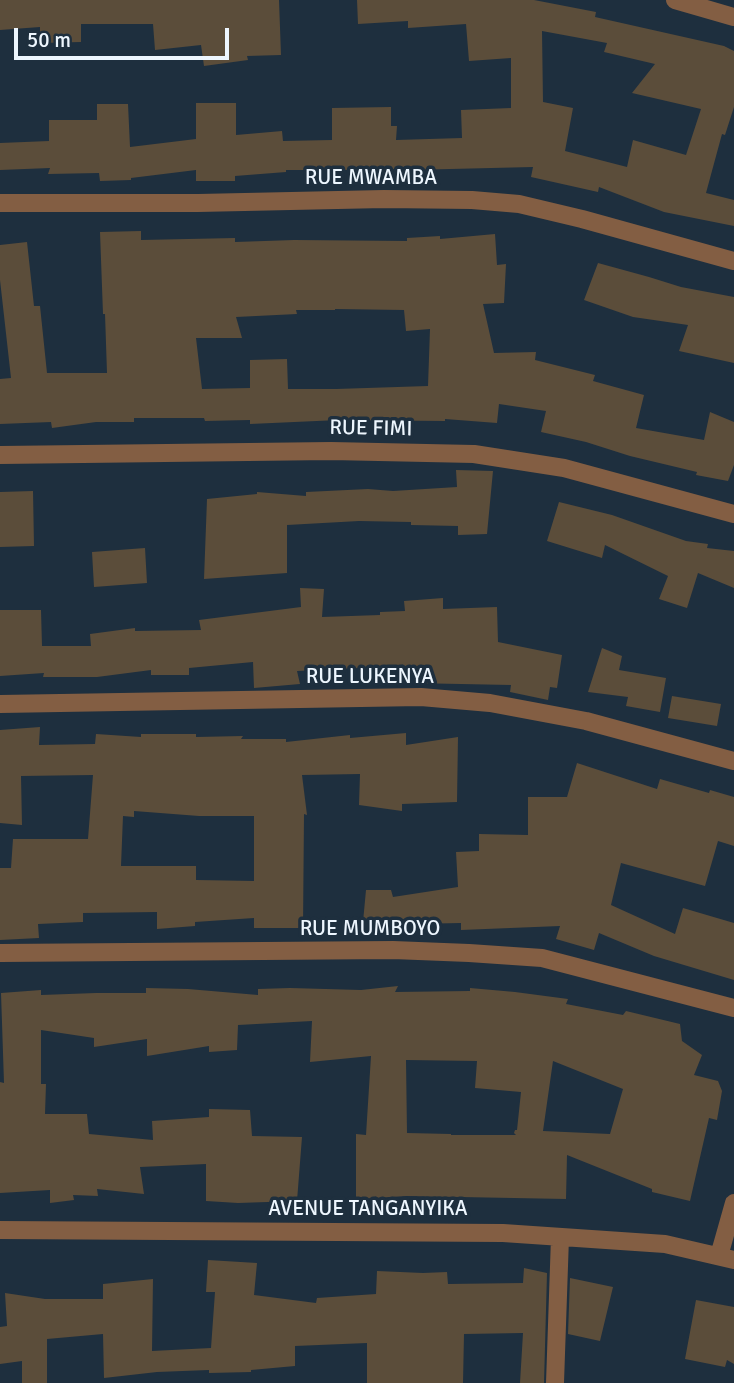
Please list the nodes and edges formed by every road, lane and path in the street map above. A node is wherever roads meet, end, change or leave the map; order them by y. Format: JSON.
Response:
{"nodes":[{"id":1,"x":675,"y":0,"type":"edge"},
{"id":2,"x":734,"y":17,"type":"edge"},
{"id":3,"x":0,"y":203,"type":"edge"},
{"id":4,"x":734,"y":261,"type":"edge"},
{"id":5,"x":0,"y":455,"type":"edge"},
{"id":6,"x":734,"y":514,"type":"edge"},
{"id":7,"x":0,"y":704,"type":"edge"},
{"id":8,"x":734,"y":761,"type":"edge"},
{"id":9,"x":0,"y":953,"type":"edge"},
{"id":10,"x":734,"y":1008,"type":"edge"},
{"id":11,"x":734,"y":1203,"type":"edge"},
{"id":12,"x":0,"y":1230,"type":"edge"},
{"id":13,"x":560,"y":1237,"type":"junction"},
{"id":14,"x":727,"y":1258,"type":"edge"},
{"id":15,"x":555,"y":1383,"type":"edge"}],
"edges":[{"from":1,"to":2,"type":"street"},
{"from":3,"to":4,"type":"street","name":"RUE MWAMBA"},
{"from":5,"to":6,"type":"street","name":"RUE FIMI"},
{"from":7,"to":8,"type":"street","name":"RUE LUKENYA"},
{"from":9,"to":10,"type":"street","name":"RUE MUMBOYO"},
{"from":11,"to":14,"type":"street"},
{"from":12,"to":13,"type":"street","name":"AVENUE TANGANYIKA"},
{"from":13,"to":14,"type":"street","name":"AVENUE TANGANYIKA"},
{"from":13,"to":15,"type":"street"}]}
